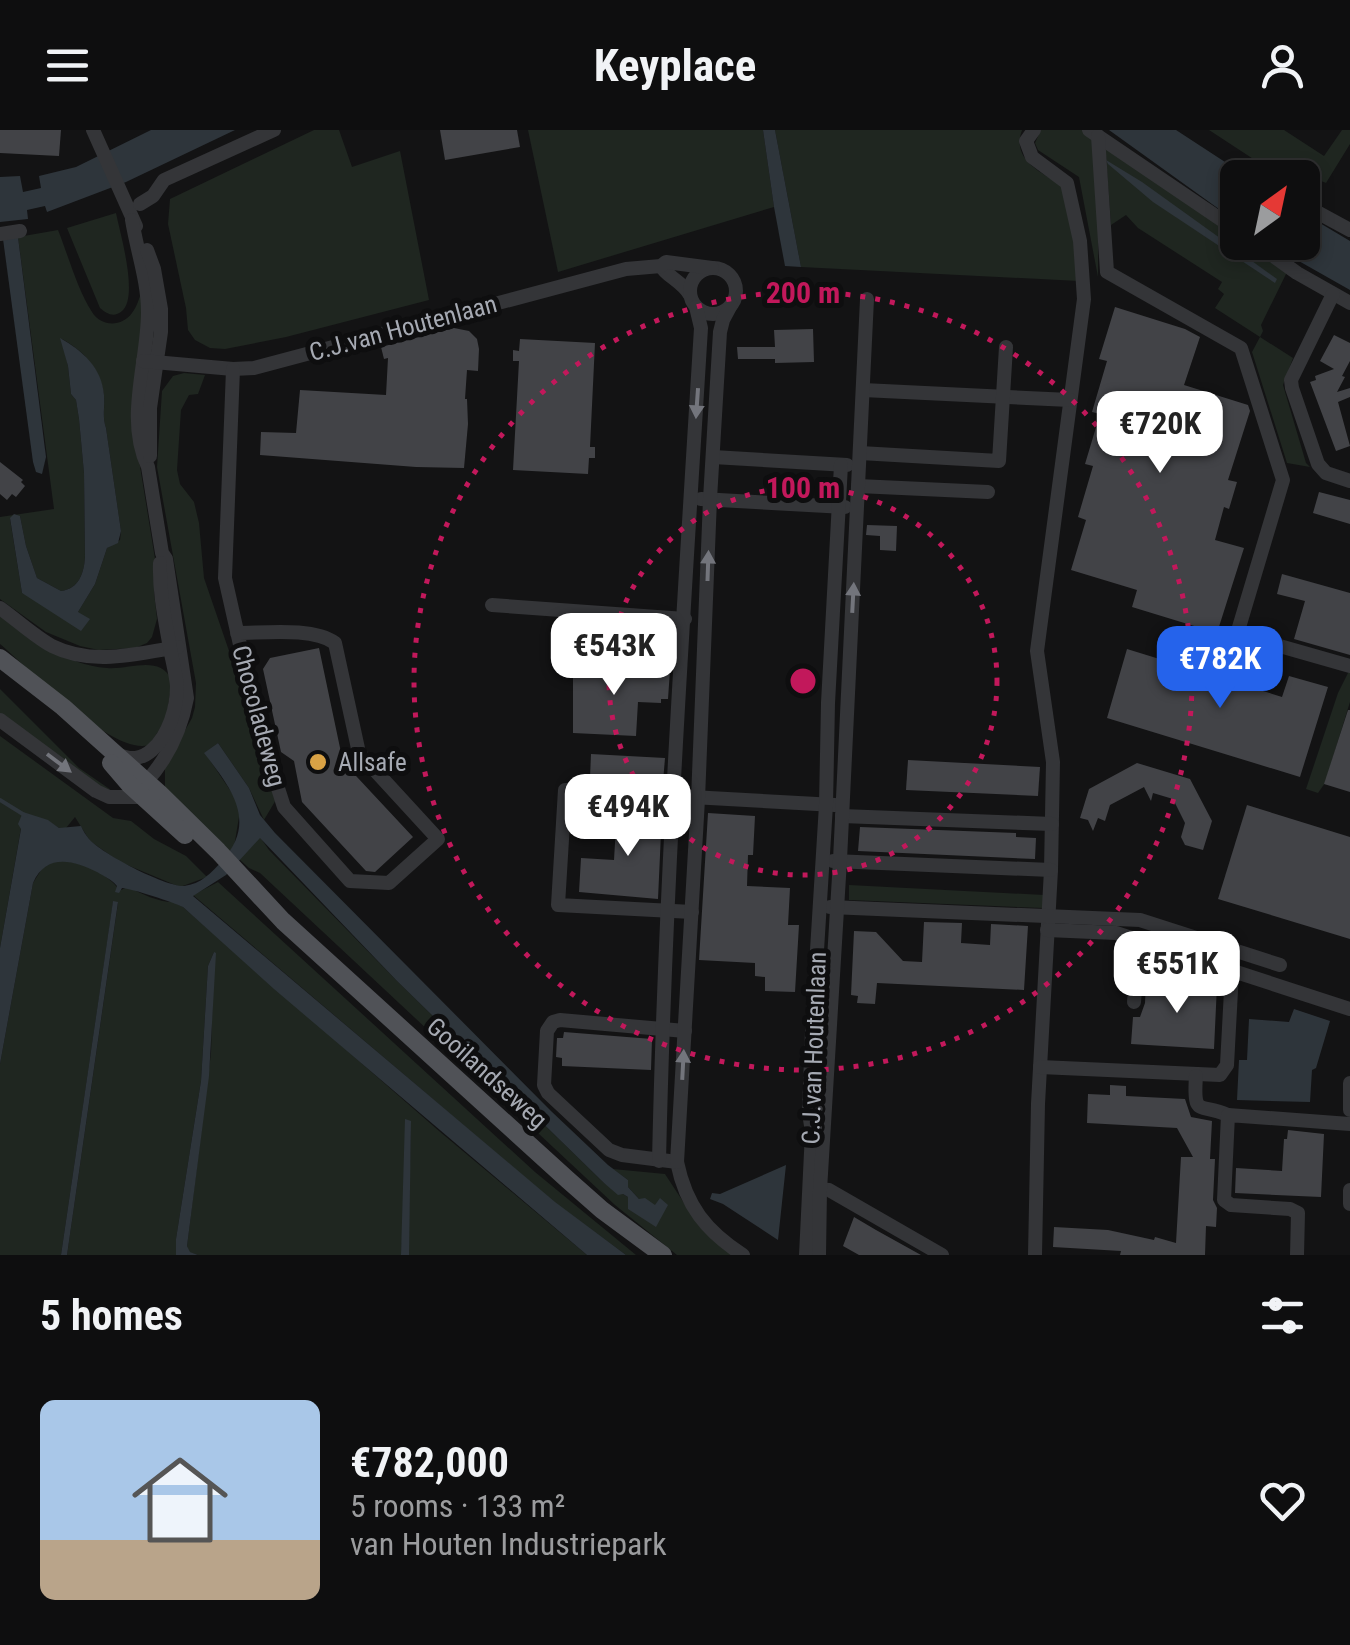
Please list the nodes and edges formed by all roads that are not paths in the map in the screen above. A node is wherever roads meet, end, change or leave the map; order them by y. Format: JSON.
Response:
{"nodes":[{"id":1,"x":274,"y":130,"type":"edge"},
{"id":2,"x":1034,"y":130,"type":"edge"},
{"id":3,"x":94,"y":131,"type":"edge"},
{"id":4,"x":1094,"y":133,"type":"edge"},
{"id":5,"x":140,"y":204,"type":"dead end"},
{"id":6,"x":1320,"y":214,"type":"edge"},
{"id":7,"x":1220,"y":219,"type":"edge"},
{"id":8,"x":1350,"y":230,"type":"edge"},
{"id":9,"x":20,"y":231,"type":"dead end"},
{"id":10,"x":0,"y":234,"type":"edge"},
{"id":11,"x":1279,"y":260,"type":"edge"},
{"id":12,"x":661,"y":266,"type":"junction"},
{"id":13,"x":712,"y":268,"type":"junction"},
{"id":14,"x":1333,"y":294,"type":"junction"},
{"id":15,"x":868,"y":300,"type":"dead end"},
{"id":16,"x":693,"y":301,"type":"junction"},
{"id":17,"x":1350,"y":303,"type":"edge"},
{"id":18,"x":731,"y":306,"type":"junction"},
{"id":19,"x":1006,"y":347,"type":"dead end"},
{"id":20,"x":150,"y":362,"type":"junction"},
{"id":21,"x":232,"y":369,"type":"junction"},
{"id":22,"x":863,"y":390,"type":"junction"},
{"id":23,"x":1004,"y":397,"type":"junction"},
{"id":24,"x":1070,"y":400,"type":"junction"},
{"id":25,"x":713,"y":457,"type":"junction"},
{"id":26,"x":859,"y":460,"type":"junction"},
{"id":27,"x":841,"y":465,"type":"junction"},
{"id":28,"x":1350,"y":480,"type":"edge"},
{"id":29,"x":858,"y":486,"type":"junction"},
{"id":30,"x":988,"y":492,"type":"dead end"},
{"id":31,"x":691,"y":498,"type":"junction"},
{"id":32,"x":710,"y":499,"type":"junction"},
{"id":33,"x":838,"y":507,"type":"junction"},
{"id":34,"x":857,"y":508,"type":"junction"},
{"id":35,"x":492,"y":606,"type":"dead end"},
{"id":36,"x":0,"y":608,"type":"edge"},
{"id":37,"x":685,"y":619,"type":"junction"},
{"id":38,"x":237,"y":632,"type":"junction"},
{"id":39,"x":832,"y":638,"type":"junction"},
{"id":40,"x":850,"y":638,"type":"junction"},
{"id":41,"x":174,"y":647,"type":"junction"},
{"id":42,"x":0,"y":658,"type":"edge"},
{"id":43,"x":1350,"y":666,"type":"edge"},
{"id":44,"x":0,"y":670,"type":"edge"},
{"id":45,"x":828,"y":703,"type":"junction"},
{"id":46,"x":847,"y":704,"type":"junction"},
{"id":47,"x":0,"y":720,"type":"edge"},
{"id":48,"x":114,"y":753,"type":"junction"},
{"id":49,"x":826,"y":758,"type":"junction"},
{"id":50,"x":844,"y":760,"type":"junction"},
{"id":51,"x":145,"y":789,"type":"junction"},
{"id":52,"x":674,"y":797,"type":"junction"},
{"id":53,"x":698,"y":798,"type":"junction"},
{"id":54,"x":826,"y":805,"type":"junction"},
{"id":55,"x":842,"y":810,"type":"junction"},
{"id":56,"x":1052,"y":824,"type":"junction"},
{"id":57,"x":840,"y":860,"type":"junction"},
{"id":58,"x":822,"y":862,"type":"junction"},
{"id":59,"x":1051,"y":870,"type":"junction"},
{"id":60,"x":819,"y":906,"type":"junction"},
{"id":61,"x":836,"y":907,"type":"junction"},
{"id":62,"x":668,"y":910,"type":"junction"},
{"id":63,"x":692,"y":912,"type":"junction"},
{"id":64,"x":1047,"y":922,"type":"junction"},
{"id":65,"x":1140,"y":941,"type":"junction"},
{"id":66,"x":1280,"y":966,"type":"dead end"},
{"id":67,"x":1232,"y":972,"type":"junction"},
{"id":68,"x":1134,"y":1002,"type":"dead end"},
{"id":69,"x":1350,"y":1009,"type":"edge"},
{"id":70,"x":662,"y":1029,"type":"junction"},
{"id":71,"x":685,"y":1031,"type":"junction"},
{"id":72,"x":1040,"y":1067,"type":"junction"},
{"id":73,"x":1196,"y":1076,"type":"junction"},
{"id":74,"x":1350,"y":1083,"type":"edge"},
{"id":75,"x":1350,"y":1110,"type":"edge"},
{"id":76,"x":1228,"y":1115,"type":"junction"},
{"id":77,"x":1350,"y":1124,"type":"edge"},
{"id":78,"x":659,"y":1161,"type":"junction"},
{"id":79,"x":677,"y":1162,"type":"junction"},
{"id":80,"x":815,"y":1189,"type":"junction"},
{"id":81,"x":1350,"y":1190,"type":"edge"},
{"id":82,"x":1350,"y":1204,"type":"edge"},
{"id":83,"x":663,"y":1255,"type":"edge"},
{"id":84,"x":743,"y":1255,"type":"edge"},
{"id":85,"x":806,"y":1255,"type":"edge"},
{"id":86,"x":819,"y":1255,"type":"edge"},
{"id":87,"x":942,"y":1255,"type":"edge"},
{"id":88,"x":1035,"y":1255,"type":"edge"},
{"id":89,"x":1298,"y":1255,"type":"edge"}],
"edges":[{"from":1,"to":5,"type":"street"},
{"from":2,"to":24,"type":"street"},
{"from":3,"to":20,"type":"street"},
{"from":4,"to":7,"type":"street"},
{"from":4,"to":43,"type":"street"},
{"from":6,"to":8,"type":"street"},
{"from":9,"to":10,"type":"street"},
{"from":11,"to":14,"type":"street"},
{"from":12,"to":13,"type":"street","name":"C.J.van Houtenlaan"},
{"from":12,"to":16,"type":"street"},
{"from":12,"to":21,"type":"street","name":"C.J.van Houtenlaan"},
{"from":13,"to":16,"type":"street"},
{"from":13,"to":18,"type":"street"},
{"from":14,"to":17,"type":"street"},
{"from":14,"to":28,"type":"street"},
{"from":15,"to":22,"type":"street","name":"C.J.van Houtenlaan"},
{"from":16,"to":18,"type":"street"},
{"from":16,"to":31,"type":"street","one_way":true},
{"from":18,"to":25,"type":"street"},
{"from":19,"to":23,"type":"street"},
{"from":20,"to":21,"type":"street","name":"C.J.van Houtenlaan"},
{"from":20,"to":41,"type":"street"},
{"from":21,"to":38,"type":"street","name":"Chocoladeweg"},
{"from":22,"to":23,"type":"street"},
{"from":22,"to":26,"type":"street","name":"C.J.van Houtenlaan"},
{"from":23,"to":24,"type":"street"},
{"from":23,"to":26,"type":"street"},
{"from":24,"to":56,"type":"street"},
{"from":25,"to":27,"type":"street"},
{"from":25,"to":32,"type":"street"},
{"from":26,"to":27,"type":"street"},
{"from":26,"to":29,"type":"street","name":"C.J.van Houtenlaan"},
{"from":27,"to":33,"type":"street","name":"C.J.van Houtenlaan"},
{"from":29,"to":30,"type":"street"},
{"from":29,"to":34,"type":"street","name":"C.J.van Houtenlaan"},
{"from":31,"to":32,"type":"street"},
{"from":31,"to":37,"type":"street"},
{"from":32,"to":33,"type":"street"},
{"from":53,"to":32,"type":"street","one_way":true},
{"from":33,"to":34,"type":"street"},
{"from":33,"to":39,"type":"street","name":"C.J.van Houtenlaan"},
{"from":40,"to":34,"type":"street","name":"C.J.van Houtenlaan","one_way":true},
{"from":35,"to":37,"type":"street"},
{"from":36,"to":41,"type":"street"},
{"from":37,"to":52,"type":"street"},
{"from":38,"to":38,"type":"street","name":"Chocoladeweg"},
{"from":39,"to":40,"type":"street"},
{"from":39,"to":45,"type":"street","name":"C.J.van Houtenlaan"},
{"from":40,"to":46,"type":"street","name":"C.J.van Houtenlaan"},
{"from":41,"to":48,"type":"street"},
{"from":41,"to":51,"type":"street"},
{"from":42,"to":48,"type":"main road","name":"Gooilandseweg"},
{"from":44,"to":51,"type":"main road","name":"Gooilandseweg"},
{"from":45,"to":46,"type":"street"},
{"from":45,"to":49,"type":"street","name":"C.J.van Houtenlaan"},
{"from":46,"to":50,"type":"street","name":"C.J.van Houtenlaan"},
{"from":47,"to":51,"type":"street","one_way":true},
{"from":48,"to":51,"type":"main road","name":"Gooilandseweg"},
{"from":49,"to":50,"type":"street"},
{"from":49,"to":54,"type":"street","name":"C.J.van Houtenlaan"},
{"from":50,"to":55,"type":"street","name":"C.J.van Houtenlaan"},
{"from":51,"to":83,"type":"main road","name":"Gooilandseweg"},
{"from":52,"to":53,"type":"street"},
{"from":52,"to":62,"type":"street"},
{"from":52,"to":62,"type":"street"},
{"from":53,"to":54,"type":"street"},
{"from":53,"to":63,"type":"street"},
{"from":54,"to":55,"type":"street"},
{"from":54,"to":58,"type":"street","name":"C.J.van Houtenlaan"},
{"from":55,"to":56,"type":"street"},
{"from":55,"to":57,"type":"street","name":"C.J.van Houtenlaan"},
{"from":56,"to":59,"type":"street"},
{"from":57,"to":58,"type":"street"},
{"from":57,"to":59,"type":"street"},
{"from":57,"to":61,"type":"street","name":"C.J.van Houtenlaan"},
{"from":58,"to":60,"type":"street","name":"C.J.van Houtenlaan"},
{"from":59,"to":64,"type":"street"},
{"from":60,"to":61,"type":"street"},
{"from":60,"to":80,"type":"street","name":"C.J.van Houtenlaan"},
{"from":61,"to":64,"type":"street"},
{"from":61,"to":80,"type":"street","name":"C.J.van Houtenlaan"},
{"from":62,"to":63,"type":"street"},
{"from":62,"to":70,"type":"street"},
{"from":63,"to":71,"type":"street"},
{"from":64,"to":65,"type":"street"},
{"from":64,"to":66,"type":"street"},
{"from":64,"to":72,"type":"street"},
{"from":65,"to":67,"type":"street"},
{"from":65,"to":68,"type":"street"},
{"from":67,"to":69,"type":"street"},
{"from":67,"to":73,"type":"street"},
{"from":70,"to":71,"type":"street"},
{"from":70,"to":78,"type":"street"},
{"from":70,"to":78,"type":"street"},
{"from":79,"to":71,"type":"street","one_way":true},
{"from":72,"to":73,"type":"street"},
{"from":72,"to":88,"type":"street"},
{"from":73,"to":76,"type":"street"},
{"from":74,"to":75,"type":"street"},
{"from":76,"to":77,"type":"street"},
{"from":76,"to":89,"type":"street"},
{"from":78,"to":79,"type":"street"},
{"from":79,"to":84,"type":"street"},
{"from":80,"to":85,"type":"street","name":"C.J.van Houtenlaan"},
{"from":80,"to":86,"type":"street","name":"C.J.van Houtenlaan"},
{"from":80,"to":87,"type":"street"},
{"from":81,"to":82,"type":"street"}]}
